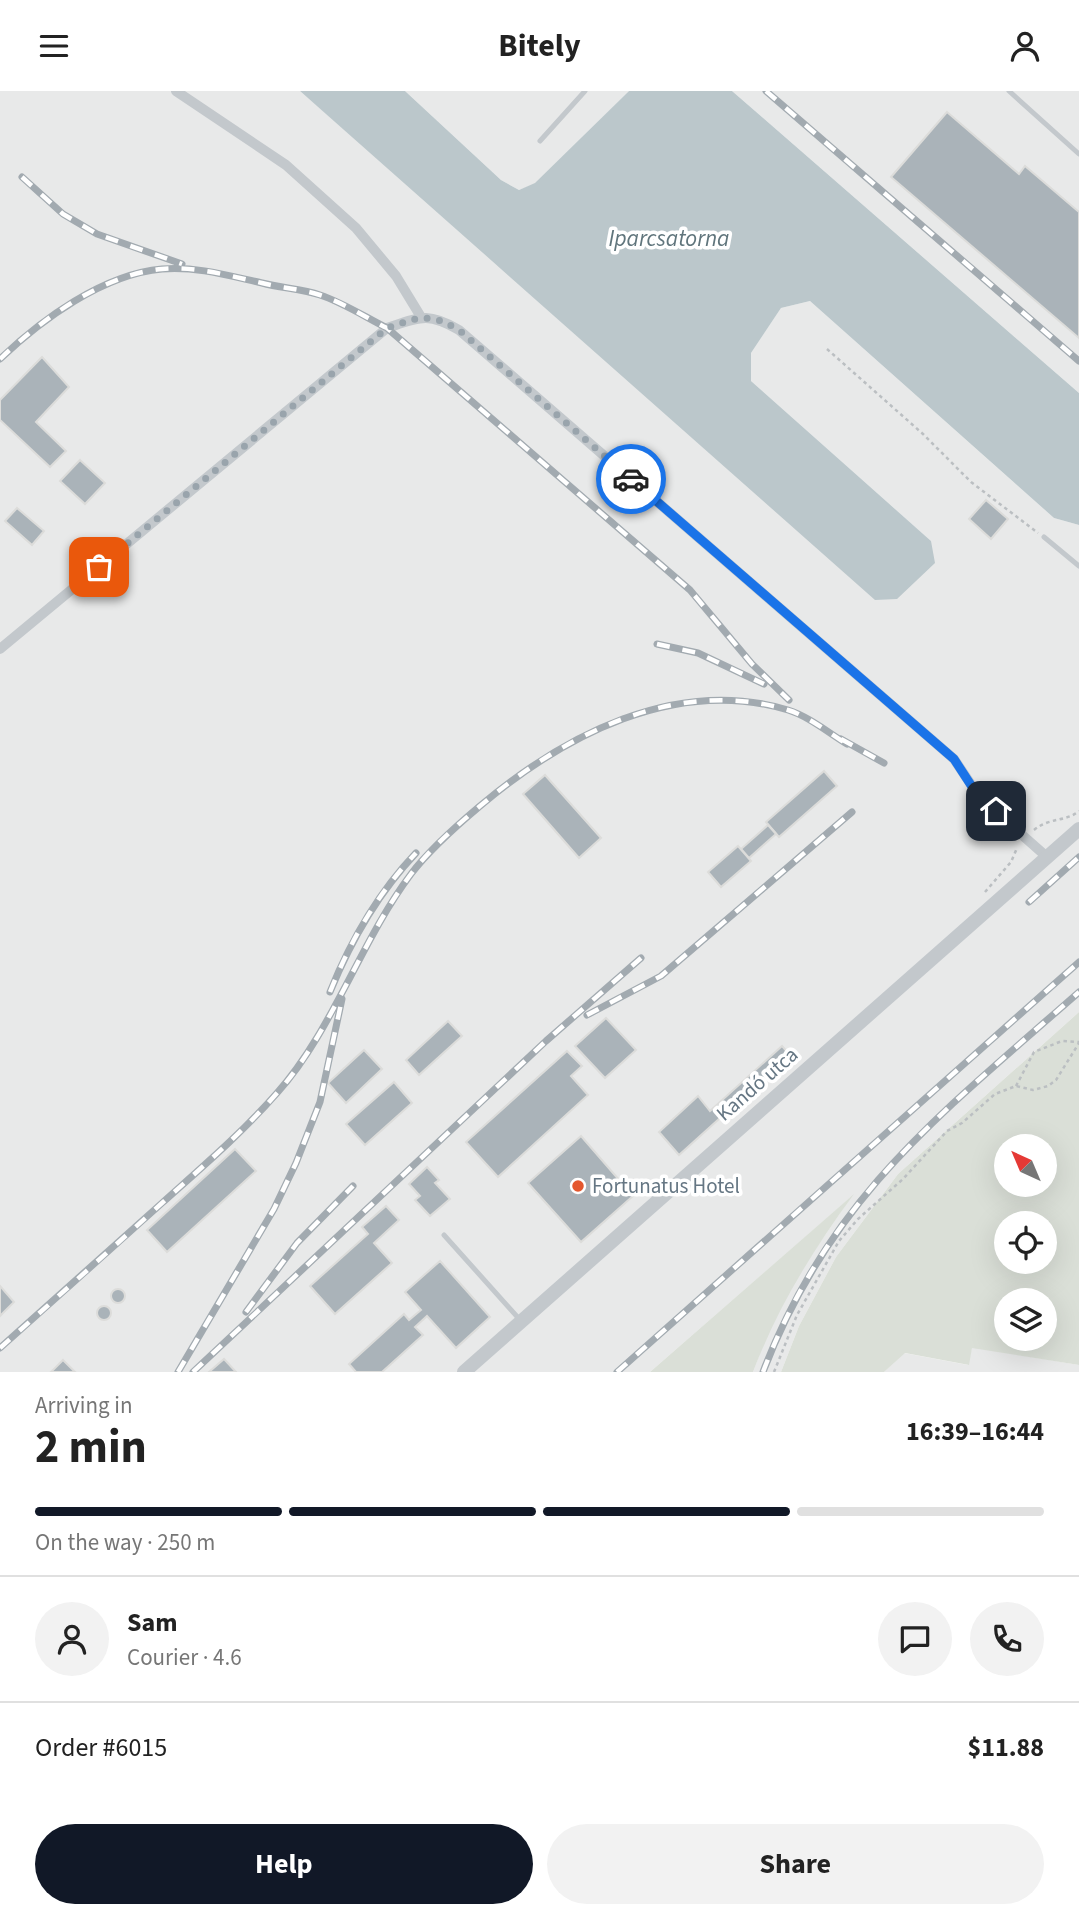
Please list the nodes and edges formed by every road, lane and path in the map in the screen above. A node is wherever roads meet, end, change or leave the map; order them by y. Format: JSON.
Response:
{"nodes":[{"id":1,"x":176,"y":91,"type":"edge"},
{"id":2,"x":585,"y":91,"type":"edge"},
{"id":3,"x":1009,"y":91,"type":"edge"},
{"id":4,"x":540,"y":141,"type":"dead end"},
{"id":5,"x":1079,"y":154,"type":"edge"},
{"id":6,"x":421,"y":317,"type":"junction"},
{"id":7,"x":827,"y":349,"type":"dead end"},
{"id":8,"x":1044,"y":537,"type":"joint"},
{"id":9,"x":1079,"y":566,"type":"edge"},
{"id":10,"x":0,"y":649,"type":"edge"},
{"id":11,"x":1079,"y":811,"type":"edge"},
{"id":12,"x":1040,"y":826,"type":"dead end"},
{"id":13,"x":1079,"y":829,"type":"edge"},
{"id":14,"x":1047,"y":857,"type":"junction"},
{"id":15,"x":1079,"y":1042,"type":"edge"},
{"id":16,"x":1016,"y":1086,"type":"junction"},
{"id":17,"x":444,"y":1235,"type":"dead end"},
{"id":18,"x":521,"y":1321,"type":"junction"},
{"id":19,"x":464,"y":1372,"type":"edge"},
{"id":20,"x":774,"y":1372,"type":"edge"}],
"edges":[{"from":1,"to":6,"type":"street"},
{"from":2,"to":4,"type":"lane"},
{"from":3,"to":5,"type":"lane"},
{"from":6,"to":10,"type":"street"},
{"from":6,"to":14,"type":"street"},
{"from":7,"to":8,"type":"path"},
{"from":8,"to":9,"type":"lane"},
{"from":11,"to":12,"type":"path"},
{"from":13,"to":14,"type":"street","name":"Kandó utca"},
{"from":14,"to":18,"type":"street","name":"Kandó utca"},
{"from":15,"to":16,"type":"path"},
{"from":15,"to":16,"type":"path"},
{"from":16,"to":20,"type":"path"},
{"from":17,"to":18,"type":"lane"},
{"from":18,"to":19,"type":"street","name":"Kandó utca"}]}
